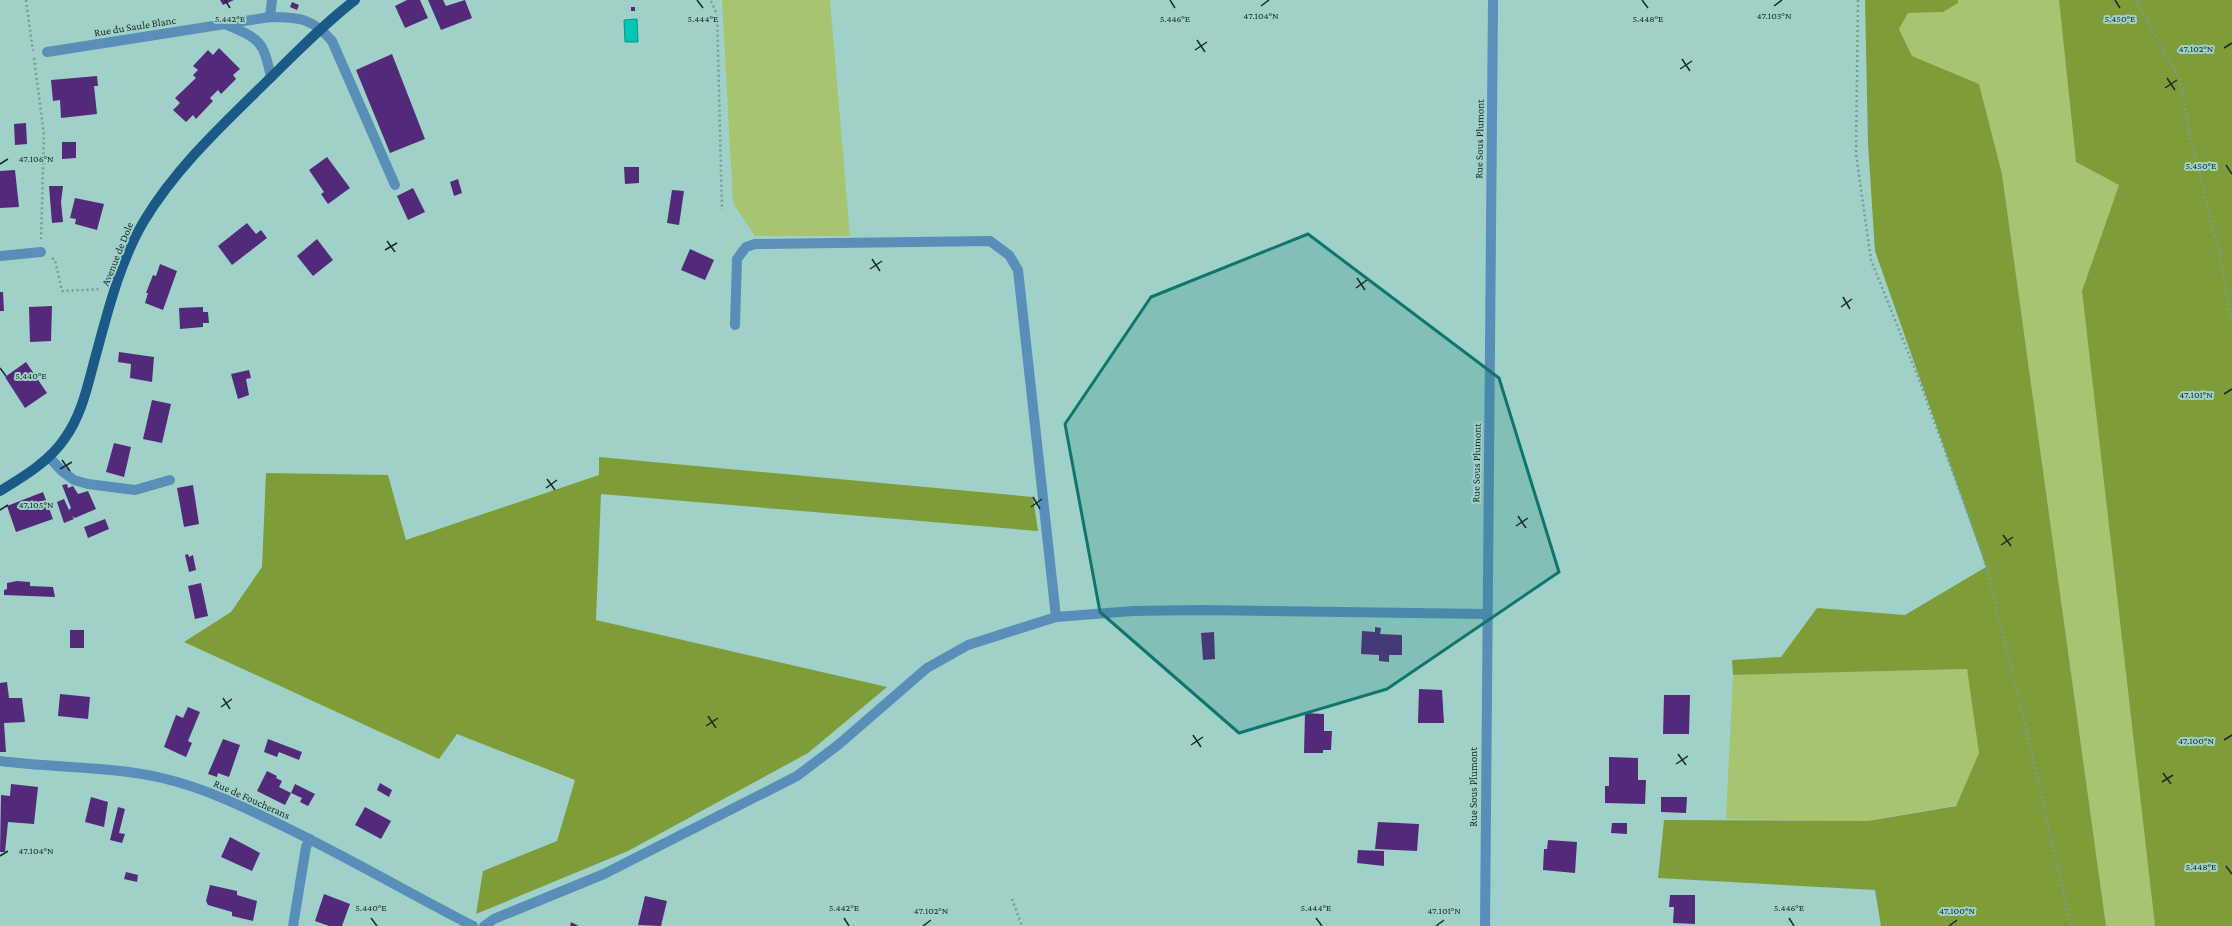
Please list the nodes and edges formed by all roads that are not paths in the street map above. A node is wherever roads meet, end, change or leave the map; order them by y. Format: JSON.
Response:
{"nodes":[{"id":1,"x":272,"y":0,"type":"edge"},
{"id":2,"x":355,"y":0,"type":"edge"},
{"id":3,"x":1493,"y":0,"type":"edge"},
{"id":4,"x":270,"y":17,"type":"junction"},
{"id":5,"x":225,"y":24,"type":"junction"},
{"id":6,"x":321,"y":28,"type":"junction"},
{"id":7,"x":48,"y":52,"type":"dead end"},
{"id":8,"x":271,"y":77,"type":"junction"},
{"id":9,"x":395,"y":185,"type":"dead end"},
{"id":10,"x":41,"y":252,"type":"road end"},
{"id":11,"x":0,"y":256,"type":"edge"},
{"id":12,"x":735,"y":325,"type":"dead end"},
{"id":13,"x":49,"y":457,"type":"junction"},
{"id":14,"x":170,"y":480,"type":"dead end"},
{"id":15,"x":0,"y":491,"type":"edge"},
{"id":16,"x":1486,"y":614,"type":"junction"},
{"id":17,"x":1056,"y":617,"type":"junction"},
{"id":18,"x":0,"y":761,"type":"edge"},
{"id":19,"x":310,"y":839,"type":"junction"},
{"id":20,"x":294,"y":926,"type":"edge"},
{"id":21,"x":473,"y":926,"type":"edge"},
{"id":22,"x":484,"y":926,"type":"edge"},
{"id":23,"x":1485,"y":926,"type":"edge"}],
"edges":[{"from":1,"to":4,"type":"street"},
{"from":2,"to":6,"type":"main road","name":"Avenue de Dole"},
{"from":3,"to":16,"type":"street","name":"Rue Sous Plumont"},
{"from":4,"to":5,"type":"street","name":"Rue du Saule Blanc"},
{"from":4,"to":6,"type":"street","name":"Rue du Saule Blanc"},
{"from":5,"to":7,"type":"street","name":"Rue du Saule Blanc"},
{"from":5,"to":8,"type":"street"},
{"from":6,"to":8,"type":"main road","name":"Avenue de Dole"},
{"from":6,"to":9,"type":"street"},
{"from":8,"to":13,"type":"main road","name":"Avenue de Dole"},
{"from":10,"to":11,"type":"street"},
{"from":12,"to":17,"type":"street"},
{"from":13,"to":14,"type":"street"},
{"from":13,"to":15,"type":"main road","name":"Avenue de Dole"},
{"from":16,"to":17,"type":"street"},
{"from":16,"to":23,"type":"street","name":"Rue Sous Plumont"},
{"from":17,"to":22,"type":"street"},
{"from":18,"to":19,"type":"street","name":"Rue de Foucherans"},
{"from":19,"to":20,"type":"street"},
{"from":19,"to":21,"type":"street","name":"Rue de Foucherans"}]}
